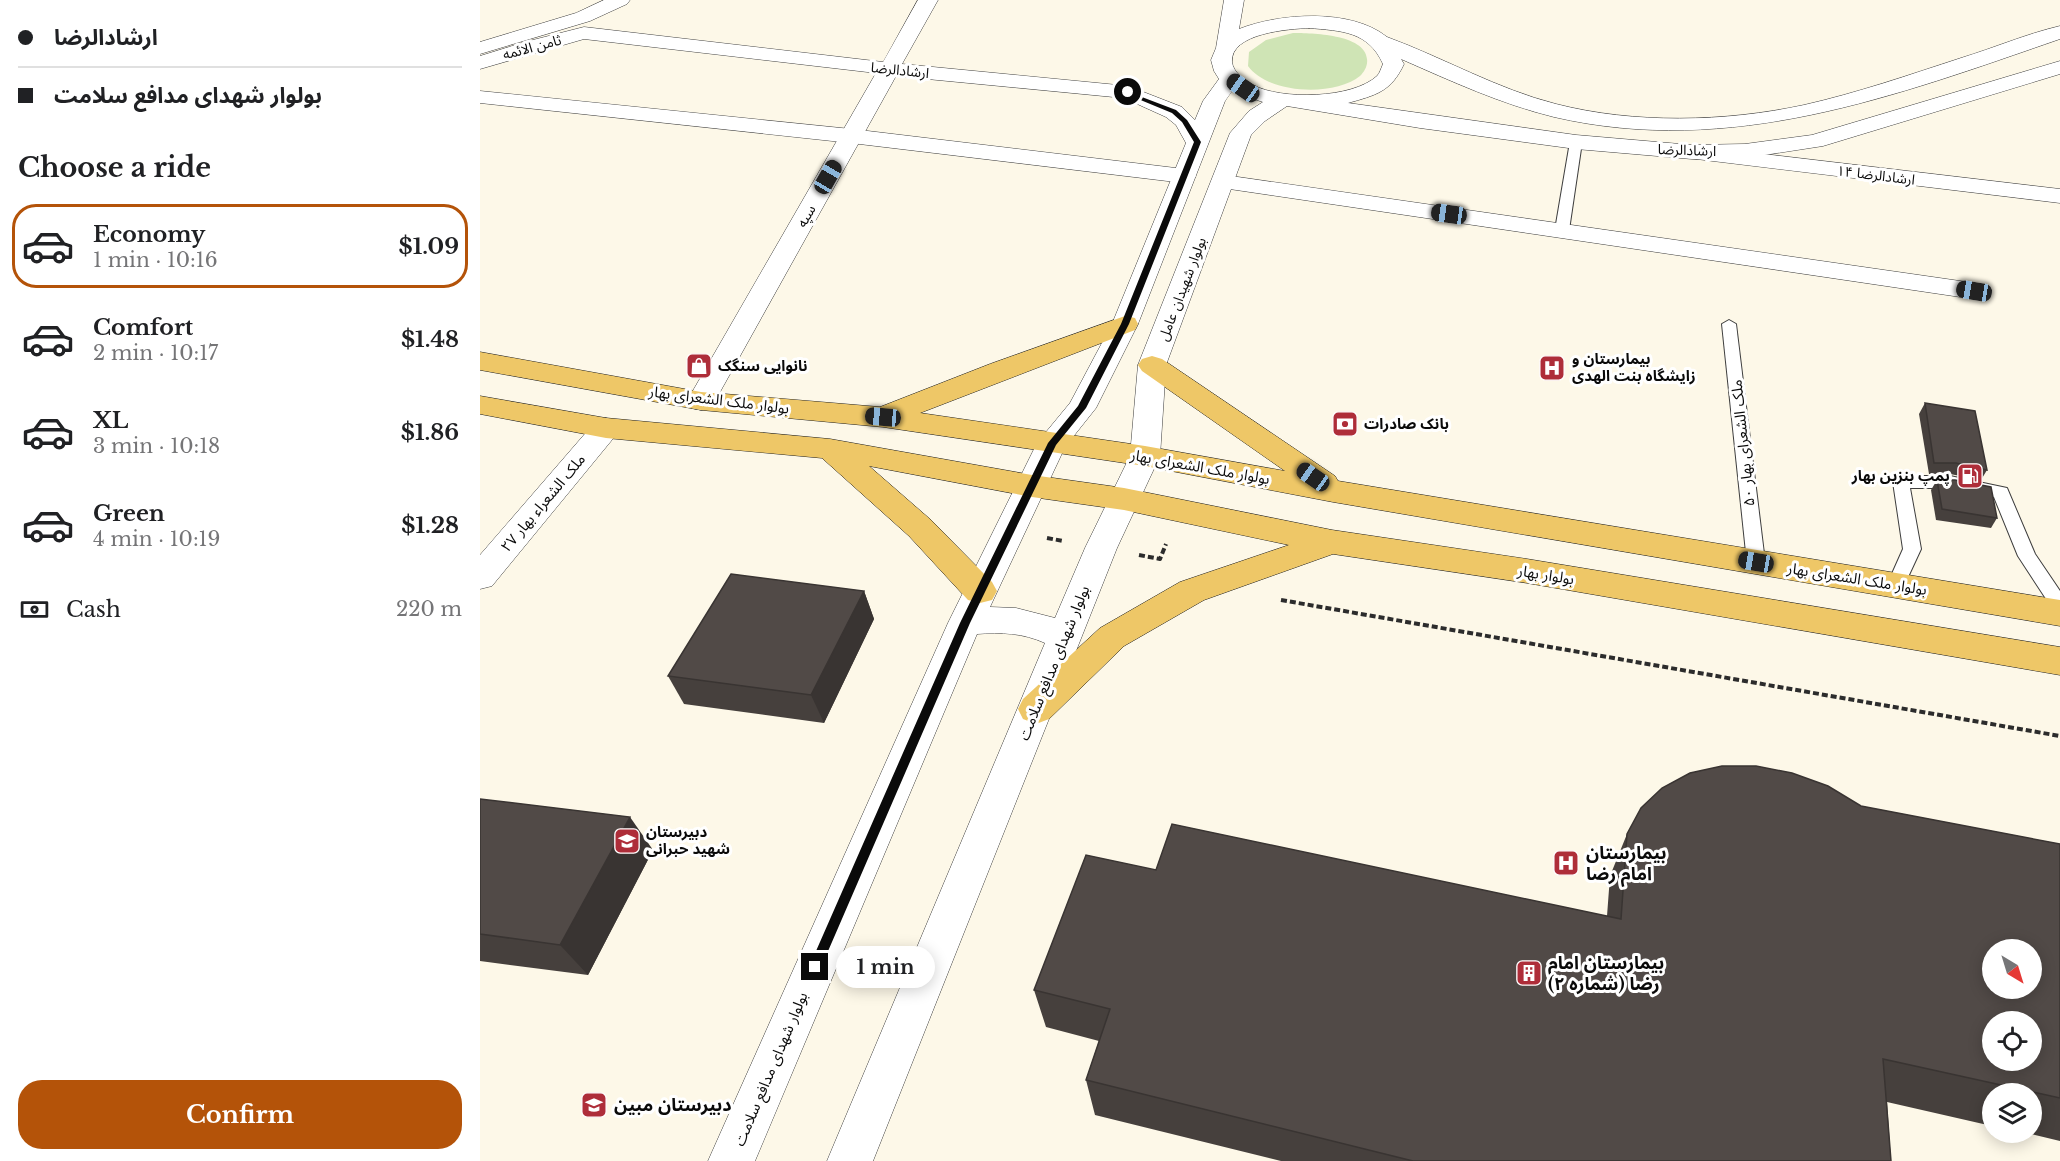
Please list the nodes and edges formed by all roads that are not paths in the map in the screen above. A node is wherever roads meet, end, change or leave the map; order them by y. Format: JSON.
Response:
{"nodes":[{"id":1,"x":620,"y":0,"type":"edge"},
{"id":2,"x":928,"y":0,"type":"edge"},
{"id":3,"x":1234,"y":0,"type":"edge"},
{"id":4,"x":1338,"y":7,"type":"dead end"},
{"id":5,"x":584,"y":25,"type":"junction"},
{"id":6,"x":2060,"y":32,"type":"edge"},
{"id":7,"x":1375,"y":38,"type":"junction"},
{"id":8,"x":480,"y":48,"type":"edge"},
{"id":9,"x":1226,"y":48,"type":"junction"},
{"id":10,"x":480,"y":63,"type":"edge"},
{"id":11,"x":2060,"y":67,"type":"edge"},
{"id":12,"x":891,"y":69,"type":"junction"},
{"id":13,"x":1230,"y":79,"type":"junction"},
{"id":14,"x":2020,"y":81,"type":"junction"},
{"id":15,"x":2060,"y":85,"type":"edge"},
{"id":16,"x":480,"y":97,"type":"edge"},
{"id":17,"x":1294,"y":101,"type":"junction"},
{"id":18,"x":851,"y":136,"type":"junction"},
{"id":19,"x":1197,"y":142,"type":"junction"},
{"id":20,"x":1576,"y":142,"type":"junction"},
{"id":21,"x":1692,"y":152,"type":"junction"},
{"id":22,"x":1184,"y":176,"type":"junction"},
{"id":23,"x":1224,"y":182,"type":"junction"},
{"id":24,"x":2060,"y":196,"type":"edge"},
{"id":25,"x":1562,"y":230,"type":"junction"},
{"id":26,"x":1974,"y":291,"type":"dead end"},
{"id":27,"x":1125,"y":324,"type":"junction"},
{"id":28,"x":1729,"y":324,"type":"dead end"},
{"id":29,"x":480,"y":361,"type":"edge"},
{"id":30,"x":1152,"y":364,"type":"junction"},
{"id":31,"x":701,"y":401,"type":"junction"},
{"id":32,"x":480,"y":405,"type":"edge"},
{"id":33,"x":883,"y":417,"type":"junction"},
{"id":34,"x":606,"y":428,"type":"junction"},
{"id":35,"x":1052,"y":443,"type":"junction"},
{"id":36,"x":830,"y":449,"type":"junction"},
{"id":37,"x":1145,"y":456,"type":"junction"},
{"id":38,"x":1032,"y":486,"type":"junction"},
{"id":39,"x":1333,"y":491,"type":"junction"},
{"id":40,"x":1124,"y":499,"type":"junction"},
{"id":41,"x":1332,"y":542,"type":"junction"},
{"id":42,"x":1756,"y":562,"type":"junction"},
{"id":43,"x":480,"y":577,"type":"edge"},
{"id":44,"x":1896,"y":585,"type":"junction"},
{"id":45,"x":2060,"y":606,"type":"edge"},
{"id":46,"x":972,"y":607,"type":"junction"},
{"id":47,"x":2060,"y":613,"type":"edge"},
{"id":48,"x":1065,"y":637,"type":"junction"},
{"id":49,"x":2060,"y":661,"type":"edge"},
{"id":50,"x":1036,"y":709,"type":"junction"},
{"id":51,"x":731,"y":1161,"type":"edge"},
{"id":52,"x":850,"y":1161,"type":"edge"}],
"edges":[{"from":1,"to":5,"type":"street"},
{"from":2,"to":12,"type":"street","name":"سپه"},
{"from":3,"to":9,"type":"street"},
{"from":4,"to":7,"type":"street","name":"ارشادالرضا"},
{"from":5,"to":8,"type":"street"},
{"from":5,"to":10,"type":"street","name":"ثامن الائمه"},
{"from":5,"to":12,"type":"street","name":"ارشادالرضا"},
{"from":6,"to":7,"type":"street","name":"ارشادالرضا"},
{"from":7,"to":9,"type":"street"},
{"from":7,"to":17,"type":"street"},
{"from":9,"to":13,"type":"street"},
{"from":11,"to":14,"type":"street","name":"ارشادالرضا"},
{"from":12,"to":18,"type":"street","name":"سپه"},
{"from":12,"to":19,"type":"street","name":"ارشادالرضا"},
{"from":13,"to":17,"type":"street","name":"ارشادالرضا"},
{"from":13,"to":19,"type":"street"},
{"from":14,"to":15,"type":"street"},
{"from":14,"to":21,"type":"street","name":"ارشادالرضا"},
{"from":16,"to":18,"type":"street"},
{"from":17,"to":20,"type":"street","name":"ارشادالرضا"},
{"from":17,"to":23,"type":"street","name":"بولوار شهیدان عامل"},
{"from":18,"to":22,"type":"street"},
{"from":18,"to":31,"type":"street","name":"سپه"},
{"from":19,"to":22,"type":"street"},
{"from":20,"to":21,"type":"street","name":"ارشادالرضا"},
{"from":20,"to":25,"type":"lane"},
{"from":21,"to":24,"type":"street","name":"ارشادالرضا ۱۴"},
{"from":22,"to":27,"type":"street"},
{"from":23,"to":25,"type":"street"},
{"from":23,"to":30,"type":"street","name":"بولوار شهیدان عامل"},
{"from":25,"to":26,"type":"street"},
{"from":27,"to":33,"type":"main road"},
{"from":27,"to":35,"type":"street"},
{"from":28,"to":42,"type":"lane","name":"ملک الشعرای بهار ۵۰"},
{"from":29,"to":31,"type":"main road","name":"بولوار ملک الشعرای بهار"},
{"from":30,"to":37,"type":"street","name":"بولوار شهیدان عامل"},
{"from":30,"to":39,"type":"main road"},
{"from":31,"to":33,"type":"main road","name":"بولوار ملک الشعرای بهار"},
{"from":32,"to":34,"type":"main road"},
{"from":33,"to":35,"type":"main road","name":"بولوار ملک الشعرای بهار"},
{"from":34,"to":36,"type":"main road"},
{"from":34,"to":43,"type":"street","name":"ملک الشعراء بهار ۲۷"},
{"from":35,"to":37,"type":"main road","name":"بولوار ملک الشعرای بهار"},
{"from":35,"to":38,"type":"street"},
{"from":36,"to":38,"type":"main road"},
{"from":36,"to":46,"type":"main road"},
{"from":37,"to":39,"type":"main road","name":"بولوار ملک الشعرای بهار"},
{"from":37,"to":40,"type":"street","name":"بولوار شهیدان عامل"},
{"from":38,"to":40,"type":"main road","name":"بولوار بهار"},
{"from":38,"to":46,"type":"street","name":"بولوار شهدای مدافع سلامت"},
{"from":39,"to":42,"type":"main road","name":"بولوار ملک الشعرای بهار"},
{"from":40,"to":41,"type":"main road","name":"بولوار بهار"},
{"from":40,"to":48,"type":"street","name":"بولوار شهدای مدافع سلامت"},
{"from":41,"to":49,"type":"main road","name":"بولوار بهار"},
{"from":41,"to":50,"type":"main road"},
{"from":42,"to":44,"type":"main road","name":"بولوار ملک الشعرای بهار"},
{"from":44,"to":45,"type":"lane"},
{"from":44,"to":47,"type":"main road","name":"بولوار ملک الشعرای بهار"},
{"from":46,"to":48,"type":"street"},
{"from":46,"to":51,"type":"street","name":"بولوار شهدای مدافع سلامت"},
{"from":48,"to":50,"type":"street","name":"بولوار شهدای مدافع سلامت"},
{"from":50,"to":52,"type":"street","name":"بولوار شهدای مدافع سلامت"}]}
